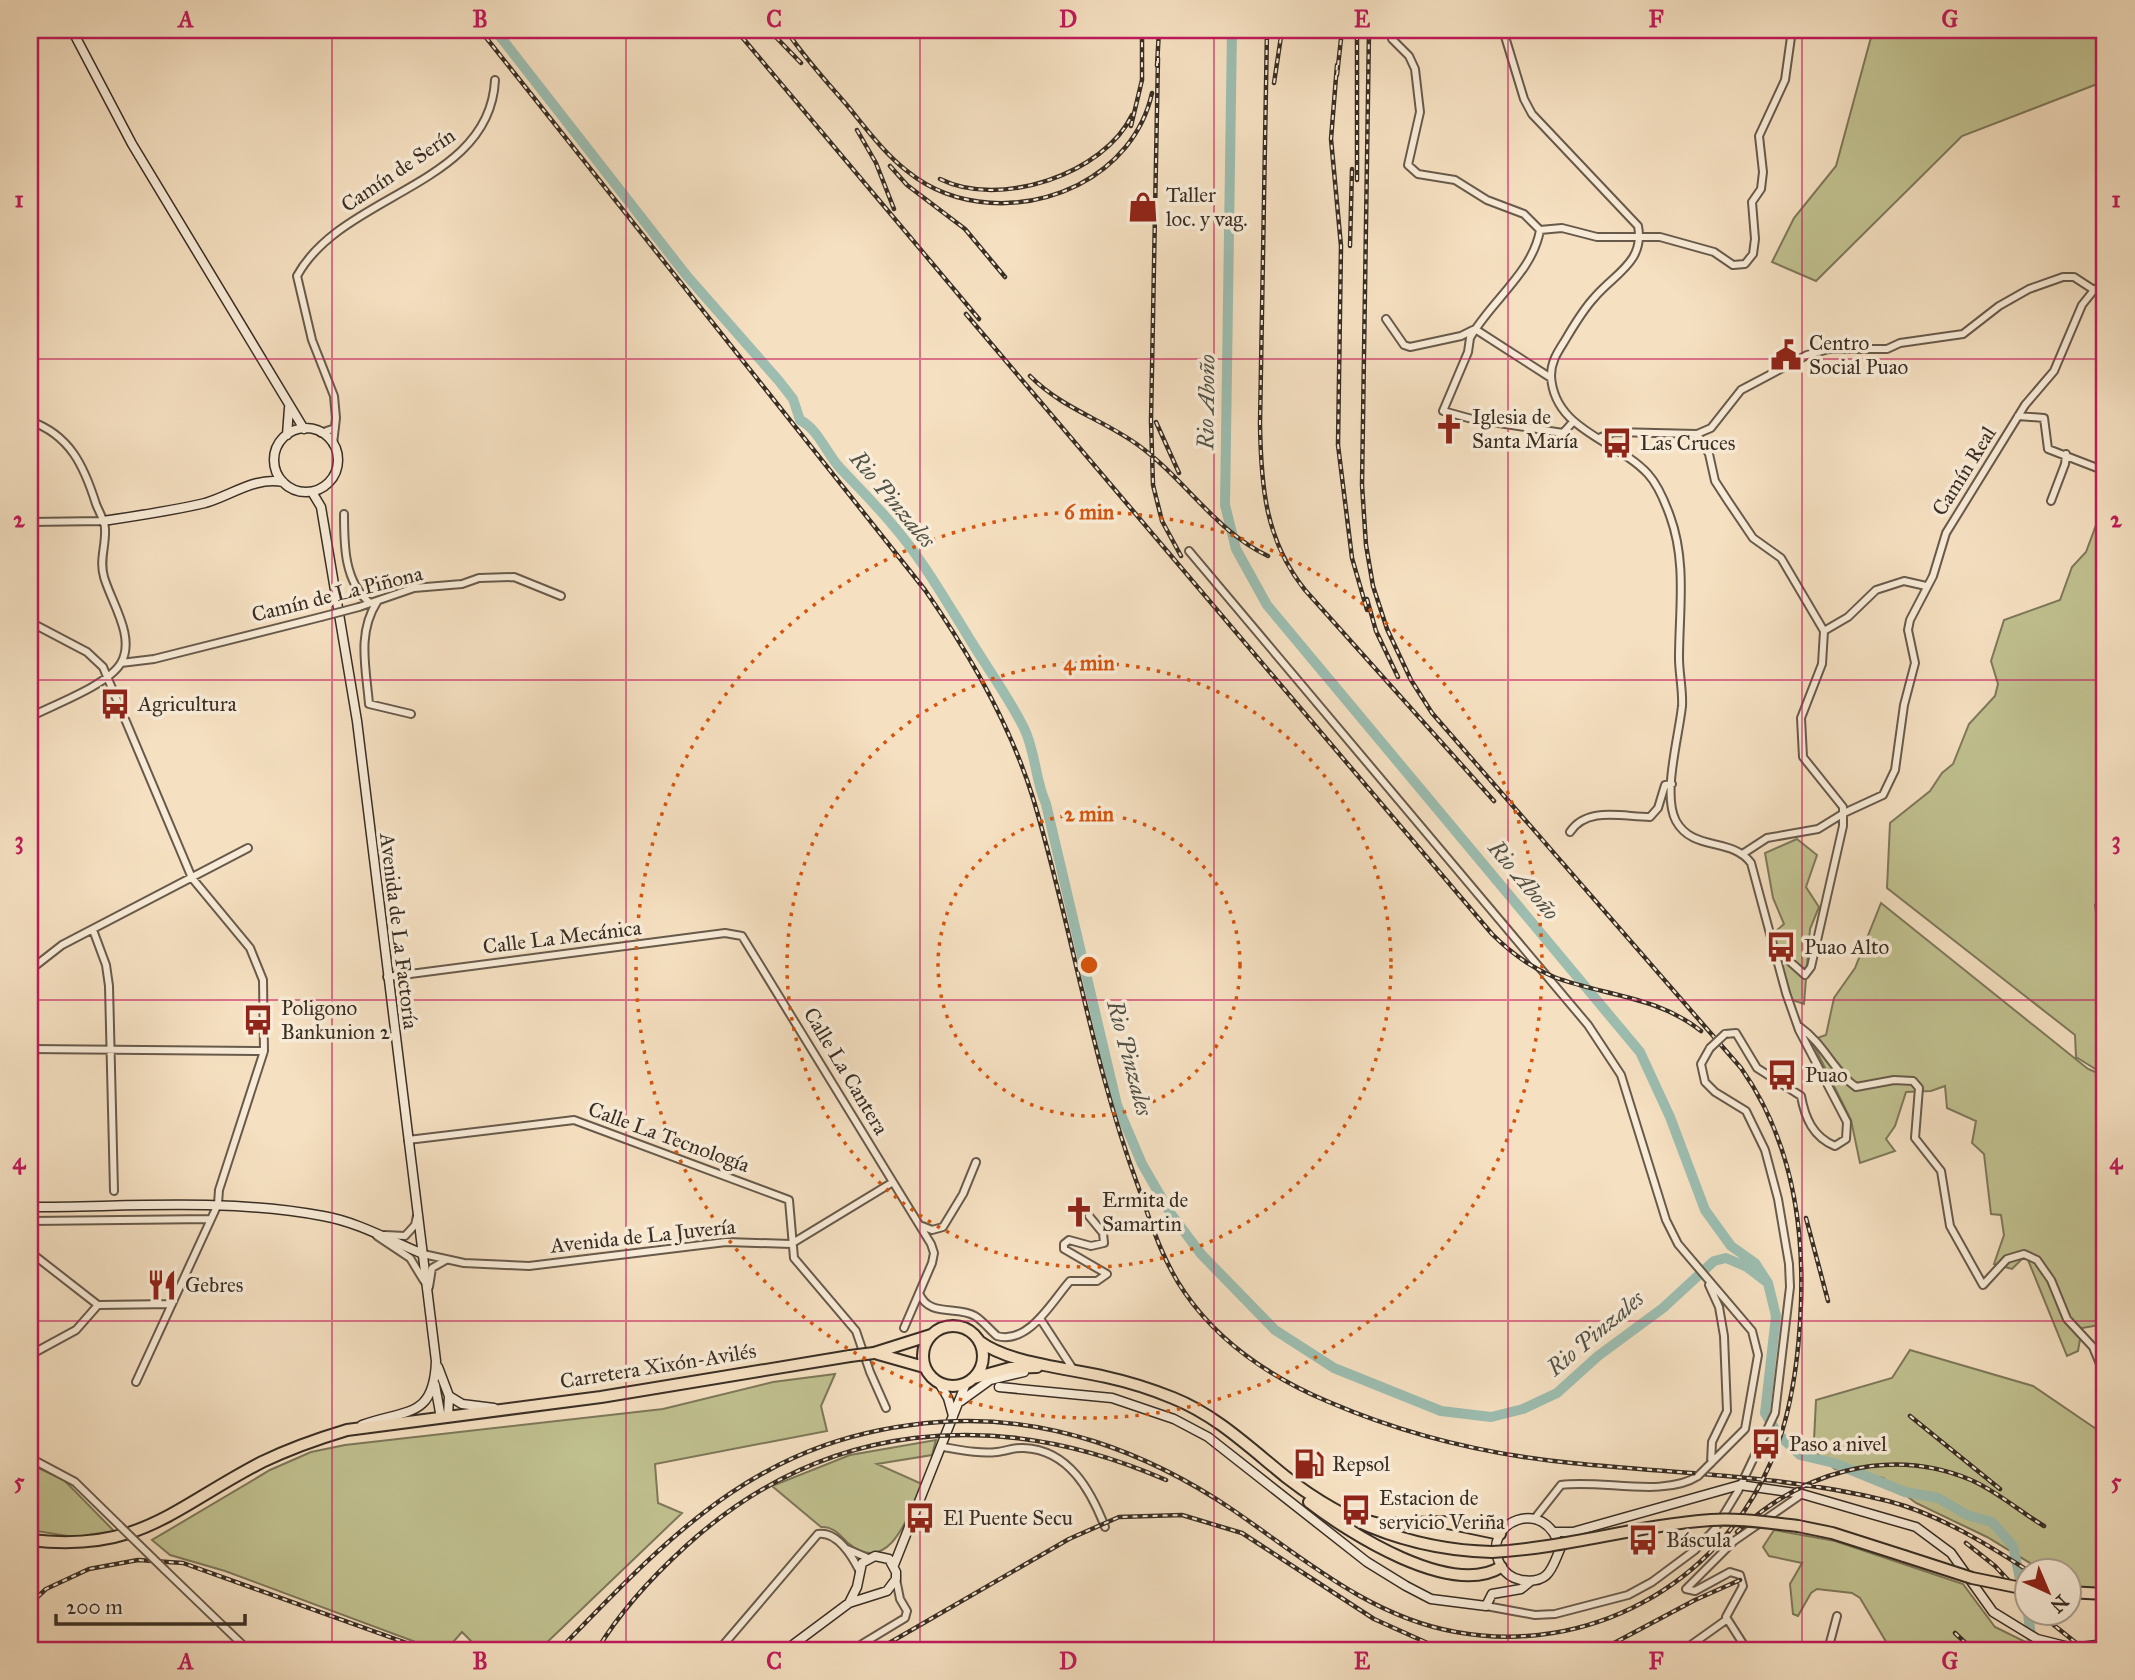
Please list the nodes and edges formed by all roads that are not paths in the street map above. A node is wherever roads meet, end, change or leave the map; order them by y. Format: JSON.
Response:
{"nodes":[{"id":1,"x":72,"y":30,"type":"edge"},
{"id":2,"x":1390,"y":30,"type":"edge"},
{"id":3,"x":1503,"y":30,"type":"edge"},
{"id":4,"x":1792,"y":30,"type":"edge"},
{"id":5,"x":495,"y":80,"type":"dead end"},
{"id":6,"x":1540,"y":230,"type":"junction"},
{"id":7,"x":1640,"y":236,"type":"junction"},
{"id":8,"x":2105,"y":283,"type":"edge"},
{"id":9,"x":2094,"y":290,"type":"junction"},
{"id":10,"x":1386,"y":319,"type":"dead end"},
{"id":11,"x":1475,"y":329,"type":"junction"},
{"id":12,"x":1551,"y":378,"type":"junction"},
{"id":13,"x":289,"y":408,"type":"junction"},
{"id":14,"x":2018,"y":416,"type":"junction"},
{"id":15,"x":30,"y":421,"type":"edge"},
{"id":16,"x":1572,"y":423,"type":"junction"},
{"id":17,"x":335,"y":428,"type":"junction"},
{"id":18,"x":304,"y":429,"type":"junction"},
{"id":19,"x":321,"y":433,"type":"junction"},
{"id":20,"x":1697,"y":434,"type":"junction"},
{"id":21,"x":287,"y":435,"type":"junction"},
{"id":22,"x":1599,"y":438,"type":"junction"},
{"id":23,"x":333,"y":444,"type":"junction"},
{"id":24,"x":2066,"y":454,"type":"junction"},
{"id":25,"x":275,"y":467,"type":"junction"},
{"id":26,"x":2105,"y":471,"type":"edge"},
{"id":27,"x":264,"y":481,"type":"junction"},
{"id":28,"x":283,"y":482,"type":"junction"},
{"id":29,"x":327,"y":485,"type":"junction"},
{"id":30,"x":312,"y":492,"type":"junction"},
{"id":31,"x":2050,"y":500,"type":"dead end"},
{"id":32,"x":321,"y":507,"type":"junction"},
{"id":33,"x":344,"y":513,"type":"dead end"},
{"id":34,"x":103,"y":521,"type":"junction"},
{"id":35,"x":30,"y":522,"type":"edge"},
{"id":36,"x":1189,"y":551,"type":"dead end"},
{"id":37,"x":1926,"y":586,"type":"junction"},
{"id":38,"x":561,"y":596,"type":"dead end"},
{"id":39,"x":378,"y":600,"type":"junction"},
{"id":40,"x":370,"y":603,"type":"junction"},
{"id":41,"x":30,"y":622,"type":"edge"},
{"id":42,"x":1824,"y":631,"type":"junction"},
{"id":43,"x":121,"y":663,"type":"junction"},
{"id":44,"x":108,"y":677,"type":"junction"},
{"id":45,"x":411,"y":714,"type":"dead end"},
{"id":46,"x":30,"y":717,"type":"edge"},
{"id":47,"x":1672,"y":784,"type":"junction"},
{"id":48,"x":1844,"y":813,"type":"junction"},
{"id":49,"x":1570,"y":832,"type":"dead end"},
{"id":50,"x":248,"y":848,"type":"dead end"},
{"id":51,"x":1744,"y":853,"type":"junction"},
{"id":52,"x":192,"y":878,"type":"junction"},
{"id":53,"x":93,"y":930,"type":"junction"},
{"id":54,"x":742,"y":936,"type":"joint"},
{"id":55,"x":1775,"y":956,"type":"junction"},
{"id":56,"x":30,"y":970,"type":"edge"},
{"id":57,"x":387,"y":977,"type":"junction"},
{"id":58,"x":1798,"y":1026,"type":"junction"},
{"id":59,"x":30,"y":1049,"type":"edge"},
{"id":60,"x":113,"y":1051,"type":"junction"},
{"id":61,"x":264,"y":1051,"type":"junction"},
{"id":62,"x":408,"y":1140,"type":"junction"},
{"id":63,"x":976,"y":1162,"type":"dead end"},
{"id":64,"x":893,"y":1182,"type":"junction"},
{"id":65,"x":114,"y":1191,"type":"dead end"},
{"id":66,"x":218,"y":1204,"type":"junction"},
{"id":67,"x":30,"y":1207,"type":"edge"},
{"id":68,"x":418,"y":1212,"type":"junction"},
{"id":69,"x":1089,"y":1216,"type":"dead end"},
{"id":70,"x":211,"y":1219,"type":"junction"},
{"id":71,"x":30,"y":1224,"type":"edge"},
{"id":72,"x":920,"y":1224,"type":"junction"},
{"id":73,"x":373,"y":1233,"type":"junction"},
{"id":74,"x":791,"y":1244,"type":"junction"},
{"id":75,"x":30,"y":1252,"type":"edge"},
{"id":76,"x":423,"y":1254,"type":"junction"},
{"id":77,"x":448,"y":1260,"type":"junction"},
{"id":78,"x":1704,"y":1277,"type":"junction"},
{"id":79,"x":428,"y":1292,"type":"junction"},
{"id":80,"x":919,"y":1293,"type":"junction"},
{"id":81,"x":172,"y":1304,"type":"junction"},
{"id":82,"x":98,"y":1305,"type":"junction"},
{"id":83,"x":1041,"y":1320,"type":"junction"},
{"id":84,"x":904,"y":1328,"type":"dead end"},
{"id":85,"x":931,"y":1335,"type":"junction"},
{"id":86,"x":979,"y":1341,"type":"junction"},
{"id":87,"x":875,"y":1353,"type":"junction"},
{"id":88,"x":30,"y":1355,"type":"edge"},
{"id":89,"x":436,"y":1361,"type":"junction"},
{"id":90,"x":924,"y":1367,"type":"junction"},
{"id":91,"x":1044,"y":1368,"type":"junction"},
{"id":92,"x":1074,"y":1371,"type":"junction"},
{"id":93,"x":2105,"y":1376,"type":"edge"},
{"id":94,"x":970,"y":1380,"type":"junction"},
{"id":95,"x":136,"y":1382,"type":"dead end"},
{"id":96,"x":939,"y":1382,"type":"junction"},
{"id":97,"x":435,"y":1385,"type":"junction"},
{"id":98,"x":999,"y":1387,"type":"dead end"},
{"id":99,"x":449,"y":1396,"type":"junction"},
{"id":100,"x":886,"y":1408,"type":"dead end"},
{"id":101,"x":511,"y":1409,"type":"junction"},
{"id":102,"x":954,"y":1413,"type":"junction"},
{"id":103,"x":444,"y":1418,"type":"junction"},
{"id":104,"x":346,"y":1430,"type":"junction"},
{"id":105,"x":943,"y":1447,"type":"junction"},
{"id":106,"x":30,"y":1458,"type":"edge"},
{"id":107,"x":1268,"y":1461,"type":"junction"},
{"id":108,"x":1711,"y":1463,"type":"junction"},
{"id":109,"x":1286,"y":1477,"type":"junction"},
{"id":110,"x":1740,"y":1485,"type":"junction"},
{"id":111,"x":1802,"y":1494,"type":"junction"},
{"id":112,"x":1540,"y":1520,"type":"junction"},
{"id":113,"x":1105,"y":1527,"type":"dead end"},
{"id":114,"x":1554,"y":1532,"type":"junction"},
{"id":115,"x":1573,"y":1532,"type":"junction"},
{"id":116,"x":1500,"y":1534,"type":"junction"},
{"id":117,"x":30,"y":1540,"type":"edge"},
{"id":118,"x":900,"y":1544,"type":"junction"},
{"id":119,"x":846,"y":1548,"type":"junction"},
{"id":120,"x":1560,"y":1549,"type":"junction"},
{"id":121,"x":882,"y":1556,"type":"junction"},
{"id":122,"x":868,"y":1558,"type":"junction"},
{"id":123,"x":894,"y":1565,"type":"junction"},
{"id":124,"x":1501,"y":1567,"type":"junction"},
{"id":125,"x":859,"y":1574,"type":"junction"},
{"id":126,"x":896,"y":1579,"type":"junction"},
{"id":127,"x":1516,"y":1579,"type":"junction"},
{"id":128,"x":1531,"y":1581,"type":"junction"},
{"id":129,"x":2012,"y":1586,"type":"edge"},
{"id":130,"x":1515,"y":1591,"type":"junction"},
{"id":131,"x":876,"y":1593,"type":"junction"},
{"id":132,"x":2082,"y":1593,"type":"edge"},
{"id":133,"x":2105,"y":1594,"type":"edge"},
{"id":134,"x":900,"y":1599,"type":"junction"},
{"id":135,"x":849,"y":1603,"type":"junction"},
{"id":136,"x":1486,"y":1606,"type":"junction"},
{"id":137,"x":1837,"y":1616,"type":"dead end"},
{"id":138,"x":1726,"y":1620,"type":"junction"},
{"id":139,"x":862,"y":1644,"type":"dead end"},
{"id":140,"x":2105,"y":1644,"type":"edge"},
{"id":141,"x":248,"y":1650,"type":"edge"},
{"id":142,"x":719,"y":1650,"type":"edge"},
{"id":143,"x":786,"y":1650,"type":"edge"},
{"id":144,"x":1684,"y":1650,"type":"edge"},
{"id":145,"x":1747,"y":1650,"type":"edge"},
{"id":146,"x":1828,"y":1650,"type":"edge"}],
"edges":[{"from":1,"to":13,"type":"street"},
{"from":2,"to":6,"type":"street"},
{"from":3,"to":7,"type":"street"},
{"from":4,"to":7,"type":"street"},
{"from":5,"to":17,"type":"street","name":"Camín de Serín"},
{"from":6,"to":7,"type":"street"},
{"from":6,"to":11,"type":"street"},
{"from":7,"to":12,"type":"street"},
{"from":8,"to":9,"type":"street","name":"Camín Real"},
{"from":9,"to":14,"type":"street","name":"Camín Real"},
{"from":9,"to":20,"type":"street"},
{"from":10,"to":11,"type":"street"},
{"from":11,"to":12,"type":"street"},
{"from":11,"to":16,"type":"street"},
{"from":12,"to":16,"type":"street"},
{"from":13,"to":18,"type":"street"},
{"from":13,"to":21,"type":"street"},
{"from":14,"to":24,"type":"street"},
{"from":14,"to":37,"type":"street","name":"Camín Real"},
{"from":15,"to":34,"type":"street"},
{"from":16,"to":22,"type":"street"},
{"from":17,"to":19,"type":"street"},
{"from":17,"to":23,"type":"street"},
{"from":18,"to":19,"type":"street"},
{"from":18,"to":21,"type":"street"},
{"from":19,"to":23,"type":"street"},
{"from":20,"to":22,"type":"street"},
{"from":20,"to":42,"type":"street"},
{"from":21,"to":25,"type":"street"},
{"from":22,"to":47,"type":"street"},
{"from":23,"to":29,"type":"street"},
{"from":24,"to":26,"type":"street"},
{"from":24,"to":31,"type":"street"},
{"from":25,"to":27,"type":"street"},
{"from":25,"to":28,"type":"street"},
{"from":27,"to":28,"type":"street"},
{"from":27,"to":34,"type":"street"},
{"from":28,"to":30,"type":"street"},
{"from":29,"to":30,"type":"street"},
{"from":29,"to":32,"type":"street","name":"Avenida de La Factoría"},
{"from":30,"to":32,"type":"street","name":"Avenida de La Factoría"},
{"from":32,"to":57,"type":"street","name":"Avenida de La Factoría"},
{"from":33,"to":40,"type":"street"},
{"from":34,"to":35,"type":"street"},
{"from":34,"to":43,"type":"street"},
{"from":36,"to":78,"type":"street"},
{"from":37,"to":42,"type":"street"},
{"from":37,"to":48,"type":"street","name":"Camín Real"},
{"from":38,"to":39,"type":"street","name":"Camín de La Piñona"},
{"from":39,"to":40,"type":"street","name":"Camín de La Piñona"},
{"from":39,"to":45,"type":"street"},
{"from":40,"to":43,"type":"street","name":"Camín de La Piñona","bridge":true},
{"from":41,"to":44,"type":"street"},
{"from":42,"to":48,"type":"street"},
{"from":43,"to":44,"type":"street"},
{"from":44,"to":46,"type":"street"},
{"from":44,"to":52,"type":"street"},
{"from":47,"to":49,"type":"street"},
{"from":47,"to":51,"type":"street"},
{"from":48,"to":51,"type":"street","name":"Camín Real"},
{"from":48,"to":55,"type":"street"},
{"from":50,"to":52,"type":"street"},
{"from":51,"to":55,"type":"street"},
{"from":52,"to":53,"type":"street"},
{"from":52,"to":61,"type":"street"},
{"from":53,"to":56,"type":"street"},
{"from":53,"to":60,"type":"street"},
{"from":54,"to":57,"type":"street","name":"Calle La Mecánica"},
{"from":54,"to":64,"type":"street","name":"Calle La Cantera"},
{"from":55,"to":58,"type":"street"},
{"from":57,"to":62,"type":"street","name":"Avenida de La Factoría"},
{"from":58,"to":93,"type":"street"},
{"from":58,"to":110,"type":"street","bridge":true},
{"from":59,"to":60,"type":"street"},
{"from":60,"to":61,"type":"street"},
{"from":60,"to":65,"type":"street"},
{"from":61,"to":66,"type":"street"},
{"from":62,"to":68,"type":"street","name":"Avenida de La Factoría"},
{"from":62,"to":74,"type":"street","name":"Calle La Tecnología"},
{"from":63,"to":72,"type":"street"},
{"from":64,"to":72,"type":"street","name":"Calle La Cantera"},
{"from":64,"to":74,"type":"street"},
{"from":66,"to":67,"type":"street"},
{"from":66,"to":70,"type":"street"},
{"from":66,"to":73,"type":"street"},
{"from":68,"to":73,"type":"street"},
{"from":68,"to":76,"type":"street","name":"Avenida de La Factoría"},
{"from":69,"to":83,"type":"street"},
{"from":70,"to":71,"type":"street"},
{"from":70,"to":81,"type":"street"},
{"from":72,"to":80,"type":"street","name":"Calle La Cantera"},
{"from":73,"to":76,"type":"street"},
{"from":73,"to":79,"type":"street"},
{"from":74,"to":77,"type":"street","name":"Avenida de La Juvería"},
{"from":74,"to":100,"type":"street"},
{"from":75,"to":82,"type":"street"},
{"from":76,"to":77,"type":"street","name":"Avenida de La Juvería"},
{"from":76,"to":79,"type":"street","name":"Avenida de La Factoría"},
{"from":77,"to":79,"type":"street"},
{"from":78,"to":108,"type":"street"},
{"from":78,"to":108,"type":"street"},
{"from":79,"to":89,"type":"street","name":"Avenida de La Factoría"},
{"from":80,"to":83,"type":"street"},
{"from":80,"to":84,"type":"street","name":"Calle La Cantera"},
{"from":81,"to":82,"type":"street"},
{"from":81,"to":95,"type":"street"},
{"from":82,"to":88,"type":"street"},
{"from":83,"to":92,"type":"street"},
{"from":85,"to":86,"type":"highway"},
{"from":85,"to":87,"type":"highway","name":"Carretera Xixón-Avilés"},
{"from":85,"to":90,"type":"highway"},
{"from":86,"to":92,"type":"highway"},
{"from":86,"to":94,"type":"highway"},
{"from":87,"to":90,"type":"highway","name":"Carretera Xixón-Avilés"},
{"from":87,"to":101,"type":"highway","name":"Carretera Xixón-Avilés","bridge":true},
{"from":89,"to":97,"type":"street","name":"Avenida de La Factoría"},
{"from":89,"to":99,"type":"street","name":"Avenida de La Factoría"},
{"from":90,"to":96,"type":"highway"},
{"from":91,"to":92,"type":"highway"},
{"from":91,"to":94,"type":"highway"},
{"from":91,"to":102,"type":"street"},
{"from":92,"to":107,"type":"highway"},
{"from":94,"to":96,"type":"highway"},
{"from":94,"to":102,"type":"street"},
{"from":96,"to":102,"type":"street"},
{"from":97,"to":103,"type":"street","name":"Avenida de La Factoría"},
{"from":97,"to":104,"type":"street"},
{"from":98,"to":136,"type":"street"},
{"from":99,"to":101,"type":"street"},
{"from":99,"to":103,"type":"street","name":"Avenida de La Factoría"},
{"from":101,"to":103,"type":"highway","name":"Carretera Xixón-Avilés"},
{"from":102,"to":105,"type":"street"},
{"from":103,"to":104,"type":"highway","name":"Carretera Xixón-Avilés"},
{"from":104,"to":117,"type":"highway","name":"Carretera Xixón-Avilés"},
{"from":105,"to":113,"type":"street"},
{"from":105,"to":118,"type":"street"},
{"from":106,"to":141,"type":"street","bridge":true},
{"from":107,"to":109,"type":"highway"},
{"from":107,"to":116,"type":"highway"},
{"from":108,"to":112,"type":"street","bridge":true},
{"from":109,"to":124,"type":"highway"},
{"from":109,"to":129,"type":"highway","bridge":true},
{"from":110,"to":111,"type":"street"},
{"from":110,"to":115,"type":"street"},
{"from":110,"to":136,"type":"street"},
{"from":111,"to":138,"type":"street"},
{"from":111,"to":140,"type":"street"},
{"from":112,"to":114,"type":"street"},
{"from":112,"to":116,"type":"street"},
{"from":114,"to":115,"type":"street"},
{"from":114,"to":120,"type":"street"},
{"from":115,"to":120,"type":"street"},
{"from":116,"to":124,"type":"street"},
{"from":118,"to":121,"type":"street"},
{"from":118,"to":123,"type":"street"},
{"from":119,"to":122,"type":"street"},
{"from":119,"to":125,"type":"street"},
{"from":119,"to":142,"type":"street"},
{"from":120,"to":128,"type":"street"},
{"from":121,"to":122,"type":"street"},
{"from":121,"to":123,"type":"street"},
{"from":122,"to":125,"type":"street"},
{"from":123,"to":126,"type":"street"},
{"from":124,"to":127,"type":"street"},
{"from":125,"to":131,"type":"street"},
{"from":125,"to":135,"type":"street"},
{"from":126,"to":131,"type":"street"},
{"from":126,"to":134,"type":"street"},
{"from":127,"to":128,"type":"street"},
{"from":127,"to":130,"type":"street"},
{"from":128,"to":130,"type":"street"},
{"from":130,"to":136,"type":"street"},
{"from":131,"to":134,"type":"street"},
{"from":131,"to":135,"type":"street"},
{"from":132,"to":133,"type":"highway"},
{"from":134,"to":139,"type":"street"},
{"from":135,"to":143,"type":"street"},
{"from":137,"to":146,"type":"street"},
{"from":138,"to":144,"type":"street"},
{"from":138,"to":145,"type":"street"}]}
